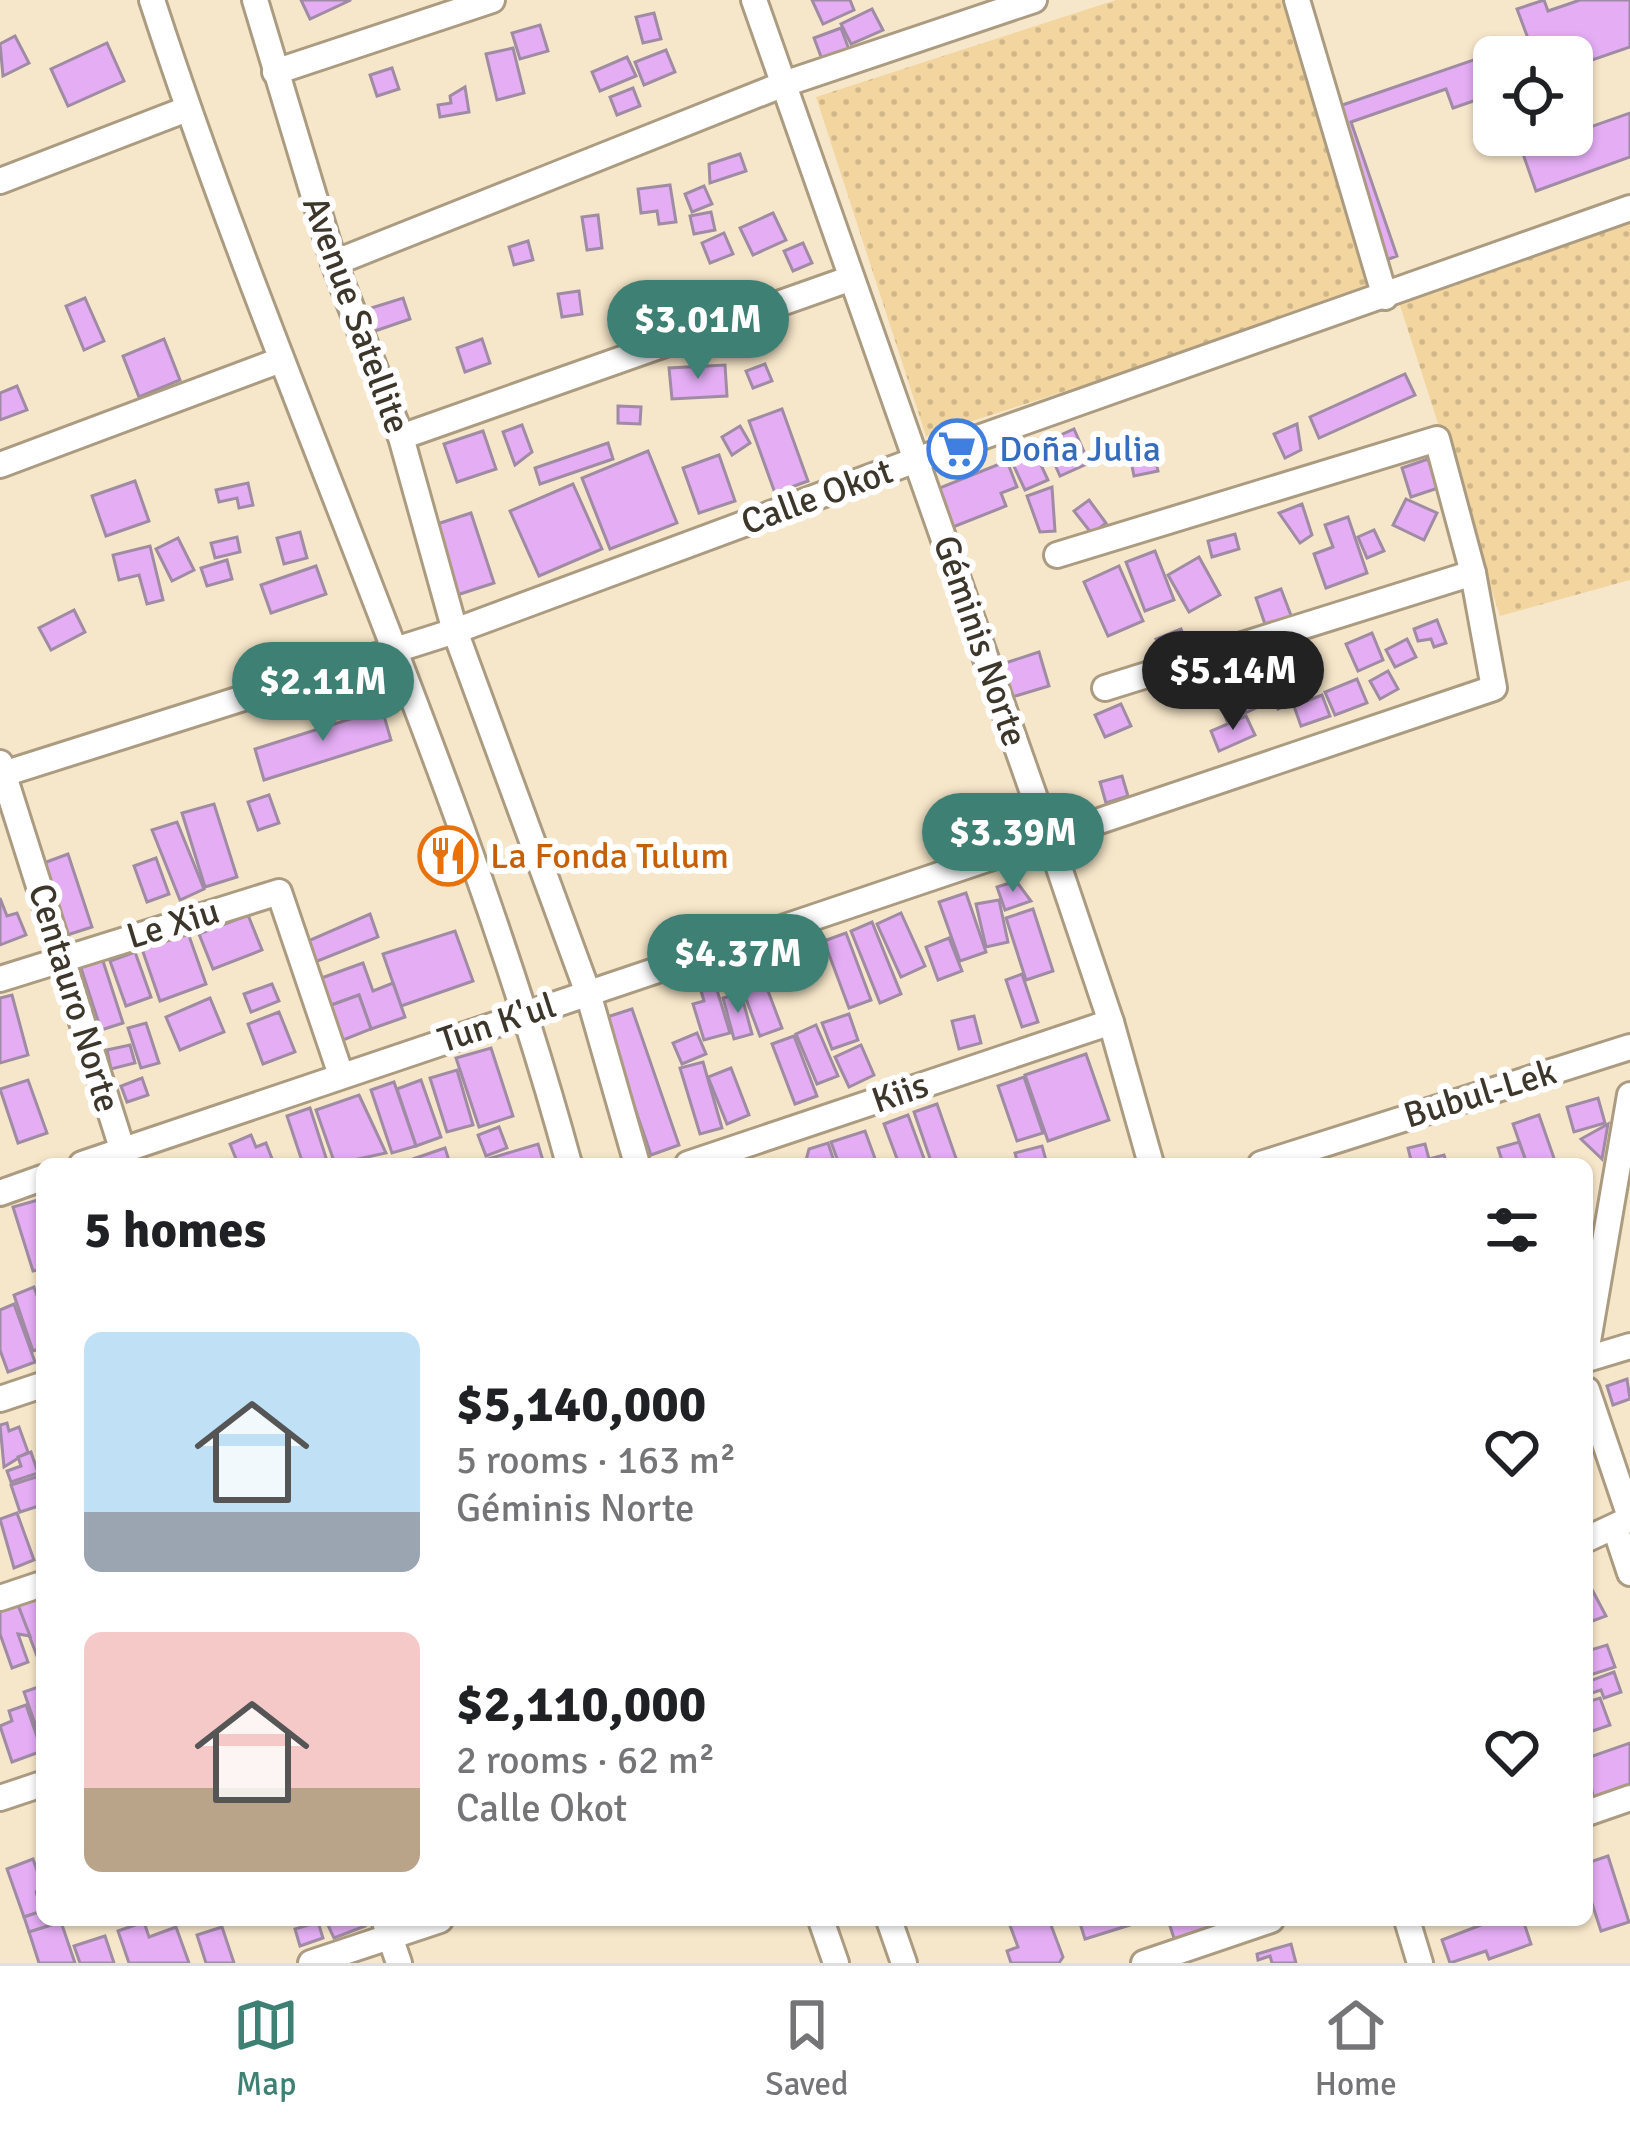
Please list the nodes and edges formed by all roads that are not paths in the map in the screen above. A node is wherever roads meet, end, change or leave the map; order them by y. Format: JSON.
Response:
{"nodes":[{"id":1,"x":152,"y":0,"type":"edge"},
{"id":2,"x":254,"y":0,"type":"edge"},
{"id":3,"x":492,"y":0,"type":"edge"},
{"id":4,"x":754,"y":0,"type":"edge"},
{"id":5,"x":1034,"y":0,"type":"edge"},
{"id":6,"x":1297,"y":0,"type":"edge"},
{"id":7,"x":275,"y":72,"type":"junction"},
{"id":8,"x":784,"y":84,"type":"junction"},
{"id":9,"x":187,"y":109,"type":"junction"},
{"id":10,"x":0,"y":181,"type":"edge"},
{"id":11,"x":1630,"y":208,"type":"edge"},
{"id":12,"x":334,"y":263,"type":"junction"},
{"id":13,"x":849,"y":279,"type":"junction"},
{"id":14,"x":1385,"y":297,"type":"junction"},
{"id":15,"x":278,"y":361,"type":"junction"},
{"id":16,"x":401,"y":437,"type":"junction"},
{"id":17,"x":916,"y":460,"type":"junction"},
{"id":18,"x":0,"y":464,"type":"edge"},
{"id":19,"x":1057,"y":556,"type":"dead end"},
{"id":20,"x":1474,"y":573,"type":"junction"},
{"id":21,"x":455,"y":631,"type":"junction"},
{"id":22,"x":391,"y":652,"type":"junction"},
{"id":23,"x":1105,"y":688,"type":"dead end"},
{"id":24,"x":1,"y":771,"type":"edge"},
{"id":25,"x":1049,"y":838,"type":"junction"},
{"id":26,"x":62,"y":957,"type":"junction"},
{"id":27,"x":0,"y":979,"type":"edge"},
{"id":28,"x":588,"y":993,"type":"junction"},
{"id":29,"x":528,"y":1013,"type":"junction"},
{"id":30,"x":1111,"y":1022,"type":"junction"},
{"id":31,"x":1630,"y":1047,"type":"edge"},
{"id":32,"x":341,"y":1075,"type":"junction"},
{"id":33,"x":1630,"y":1095,"type":"edge"},
{"id":34,"x":124,"y":1157,"type":"edge"},
{"id":35,"x":567,"y":1158,"type":"edge"},
{"id":36,"x":635,"y":1158,"type":"edge"},
{"id":37,"x":706,"y":1158,"type":"edge"},
{"id":38,"x":1149,"y":1158,"type":"edge"},
{"id":39,"x":1280,"y":1158,"type":"edge"},
{"id":40,"x":36,"y":1180,"type":"edge"},
{"id":41,"x":0,"y":1193,"type":"edge"},
{"id":42,"x":1630,"y":1242,"type":"edge"},
{"id":43,"x":1596,"y":1254,"type":"edge"},
{"id":44,"x":1593,"y":1285,"type":"edge"},
{"id":45,"x":1630,"y":1346,"type":"edge"},
{"id":46,"x":1593,"y":1357,"type":"edge"},
{"id":47,"x":36,"y":1387,"type":"edge"},
{"id":48,"x":0,"y":1399,"type":"edge"},
{"id":49,"x":1593,"y":1411,"type":"edge"},
{"id":50,"x":1625,"y":1522,"type":"edge"},
{"id":51,"x":1593,"y":1536,"type":"edge"},
{"id":52,"x":1630,"y":1574,"type":"edge"},
{"id":53,"x":36,"y":1586,"type":"edge"},
{"id":54,"x":0,"y":1598,"type":"edge"},
{"id":55,"x":36,"y":1786,"type":"edge"},
{"id":56,"x":0,"y":1798,"type":"edge"},
{"id":57,"x":1630,"y":1798,"type":"edge"},
{"id":58,"x":1593,"y":1811,"type":"edge"},
{"id":59,"x":823,"y":1926,"type":"edge"},
{"id":60,"x":891,"y":1926,"type":"edge"},
{"id":61,"x":1253,"y":1926,"type":"edge"},
{"id":62,"x":1409,"y":1926,"type":"edge"},
{"id":63,"x":387,"y":1928,"type":"edge"},
{"id":64,"x":311,"y":1963,"type":"edge"},
{"id":65,"x":399,"y":1963,"type":"edge"},
{"id":66,"x":836,"y":1963,"type":"edge"},
{"id":67,"x":904,"y":1963,"type":"edge"},
{"id":68,"x":1144,"y":1963,"type":"edge"},
{"id":69,"x":1420,"y":1963,"type":"edge"}],
"edges":[{"from":1,"to":9,"type":"street"},
{"from":2,"to":7,"type":"street","name":"Avenue Satellite"},
{"from":3,"to":7,"type":"street"},
{"from":4,"to":8,"type":"street","name":"Géminis Norte"},
{"from":5,"to":8,"type":"street"},
{"from":6,"to":14,"type":"street"},
{"from":7,"to":12,"type":"street","name":"Avenue Satellite"},
{"from":8,"to":12,"type":"street"},
{"from":8,"to":13,"type":"street","name":"Géminis Norte"},
{"from":9,"to":10,"type":"street"},
{"from":9,"to":15,"type":"street"},
{"from":11,"to":14,"type":"street","name":"Calle Okot"},
{"from":12,"to":16,"type":"street","name":"Avenue Satellite"},
{"from":13,"to":16,"type":"street"},
{"from":13,"to":17,"type":"street","name":"Géminis Norte"},
{"from":14,"to":17,"type":"street","name":"Calle Okot"},
{"from":15,"to":18,"type":"street"},
{"from":15,"to":22,"type":"street"},
{"from":16,"to":21,"type":"street","name":"Avenue Satellite"},
{"from":17,"to":21,"type":"street","name":"Calle Okot"},
{"from":17,"to":25,"type":"street","name":"Géminis Norte"},
{"from":19,"to":20,"type":"street"},
{"from":20,"to":23,"type":"street"},
{"from":20,"to":25,"type":"street","name":"Tun K'ul"},
{"from":21,"to":22,"type":"street","name":"Calle Okot"},
{"from":21,"to":28,"type":"street","name":"Avenue Satellite"},
{"from":22,"to":24,"type":"street","name":"Calle Okot"},
{"from":22,"to":29,"type":"street"},
{"from":24,"to":26,"type":"street","name":"Centauro Norte"},
{"from":25,"to":28,"type":"street","name":"Tun K'ul"},
{"from":25,"to":30,"type":"street","name":"Géminis Norte"},
{"from":26,"to":27,"type":"street","name":"Le Xiu"},
{"from":26,"to":32,"type":"street","name":"Le Xiu"},
{"from":26,"to":34,"type":"street","name":"Centauro Norte"},
{"from":28,"to":29,"type":"street","name":"Tun K'ul"},
{"from":28,"to":36,"type":"street","name":"Avenue Satellite"},
{"from":29,"to":32,"type":"street","name":"Tun K'ul"},
{"from":29,"to":35,"type":"street"},
{"from":30,"to":37,"type":"street","name":"Kiis"},
{"from":30,"to":38,"type":"street","name":"Géminis Norte"},
{"from":31,"to":39,"type":"street","name":"Bubul-Lek"},
{"from":32,"to":34,"type":"street","name":"Tun K'ul"},
{"from":33,"to":43,"type":"street"},
{"from":40,"to":41,"type":"street"},
{"from":42,"to":43,"type":"street"},
{"from":43,"to":44,"type":"street"},
{"from":45,"to":46,"type":"street"},
{"from":47,"to":48,"type":"street"},
{"from":49,"to":50,"type":"street"},
{"from":50,"to":51,"type":"street"},
{"from":50,"to":52,"type":"street"},
{"from":53,"to":54,"type":"street"},
{"from":55,"to":56,"type":"street"},
{"from":57,"to":58,"type":"street"},
{"from":59,"to":66,"type":"street"},
{"from":60,"to":67,"type":"street"},
{"from":61,"to":68,"type":"street"},
{"from":62,"to":69,"type":"street"},
{"from":63,"to":64,"type":"street"},
{"from":63,"to":65,"type":"street"}]}
